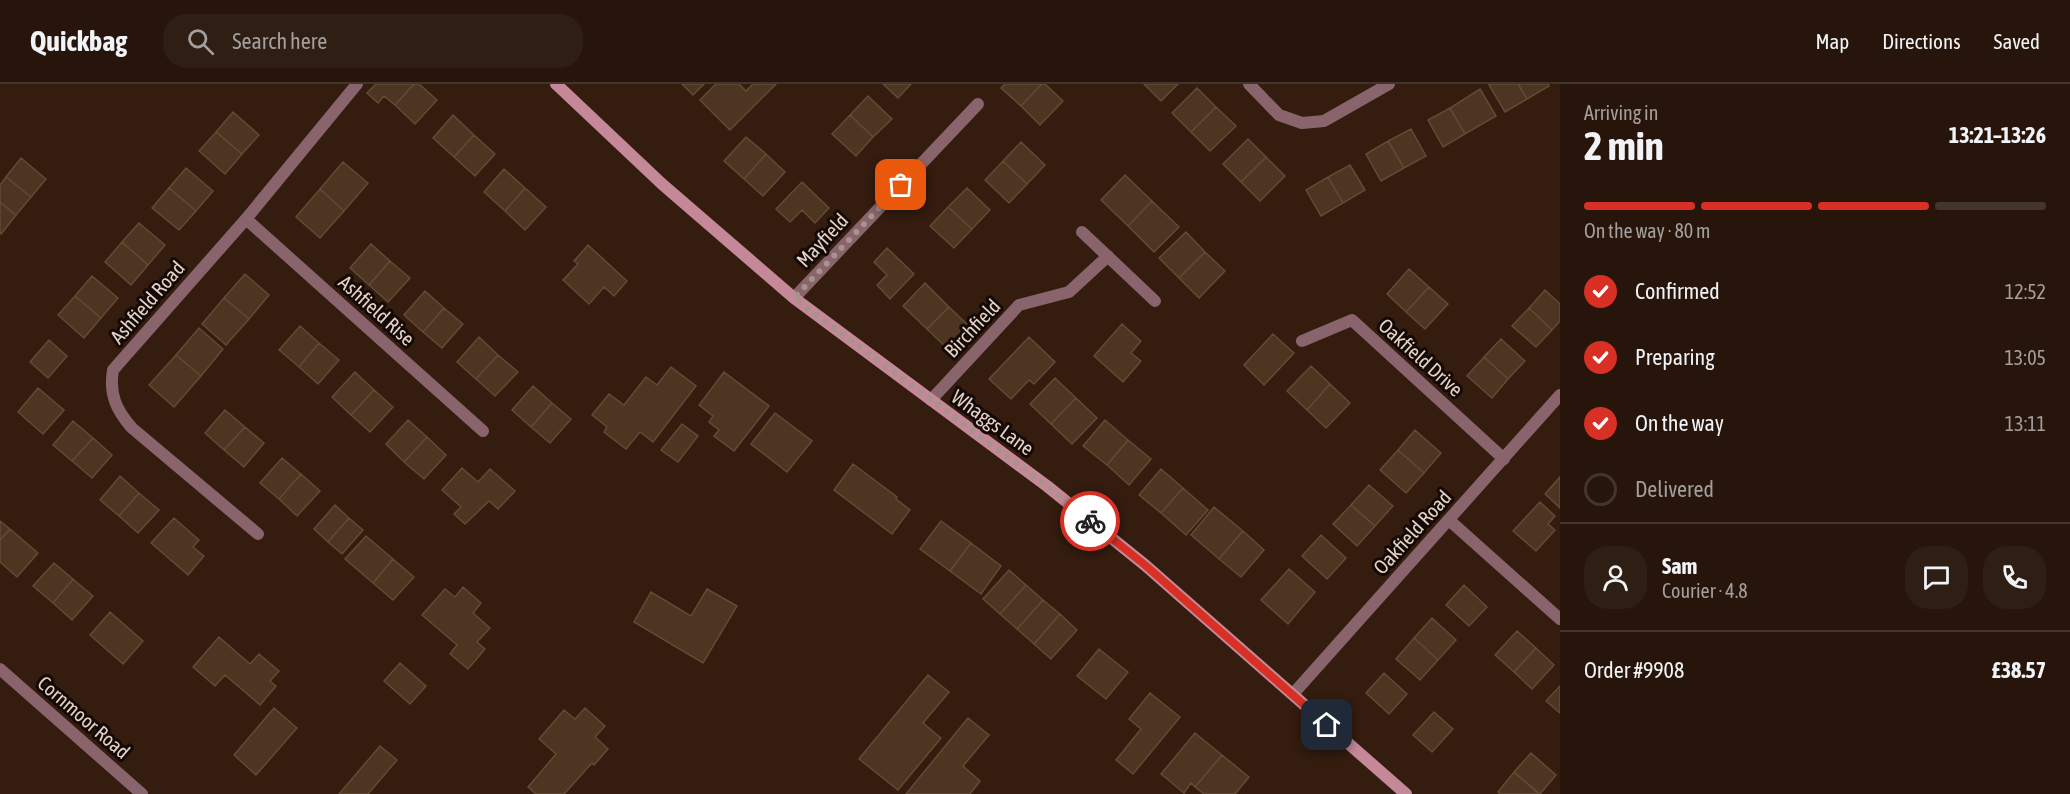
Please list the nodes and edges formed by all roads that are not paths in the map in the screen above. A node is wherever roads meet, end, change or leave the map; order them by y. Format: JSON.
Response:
{"nodes":[{"id":1,"x":357,"y":84,"type":"edge"},
{"id":2,"x":556,"y":84,"type":"edge"},
{"id":3,"x":1249,"y":84,"type":"edge"},
{"id":4,"x":1389,"y":84,"type":"edge"},
{"id":5,"x":978,"y":104,"type":"dead end"},
{"id":6,"x":246,"y":219,"type":"junction"},
{"id":7,"x":1082,"y":232,"type":"dead end"},
{"id":8,"x":1108,"y":256,"type":"junction"},
{"id":9,"x":794,"y":298,"type":"junction"},
{"id":10,"x":1155,"y":301,"type":"dead end"},
{"id":11,"x":1302,"y":342,"type":"dead end"},
{"id":12,"x":1560,"y":395,"type":"edge"},
{"id":13,"x":930,"y":400,"type":"junction"},
{"id":14,"x":483,"y":431,"type":"dead end"},
{"id":15,"x":1504,"y":459,"type":"junction"},
{"id":16,"x":1449,"y":520,"type":"junction"},
{"id":17,"x":258,"y":534,"type":"dead end"},
{"id":18,"x":1560,"y":618,"type":"edge"},
{"id":19,"x":0,"y":669,"type":"edge"},
{"id":20,"x":1293,"y":694,"type":"junction"},
{"id":21,"x":142,"y":794,"type":"edge"},
{"id":22,"x":1406,"y":794,"type":"edge"}],
"edges":[{"from":1,"to":6,"type":"street","name":"Ashfield Road"},
{"from":2,"to":9,"type":"main road","name":"Whaggs Lane"},
{"from":3,"to":4,"type":"street"},
{"from":5,"to":9,"type":"street","name":"Mayfield"},
{"from":6,"to":14,"type":"street","name":"Ashfield Rise"},
{"from":6,"to":17,"type":"street","name":"Ashfield Road"},
{"from":7,"to":8,"type":"street"},
{"from":8,"to":10,"type":"street"},
{"from":8,"to":13,"type":"street","name":"Birchfield"},
{"from":9,"to":13,"type":"main road","name":"Whaggs Lane"},
{"from":11,"to":15,"type":"street","name":"Oakfield Drive"},
{"from":12,"to":15,"type":"street","name":"Oakfield Road"},
{"from":13,"to":20,"type":"main road","name":"Whaggs Lane"},
{"from":15,"to":16,"type":"street","name":"Oakfield Road"},
{"from":16,"to":18,"type":"street"},
{"from":16,"to":20,"type":"street","name":"Oakfield Road"},
{"from":19,"to":21,"type":"street","name":"Cornmoor Road"},
{"from":20,"to":22,"type":"main road","name":"Whaggs Lane"}]}
